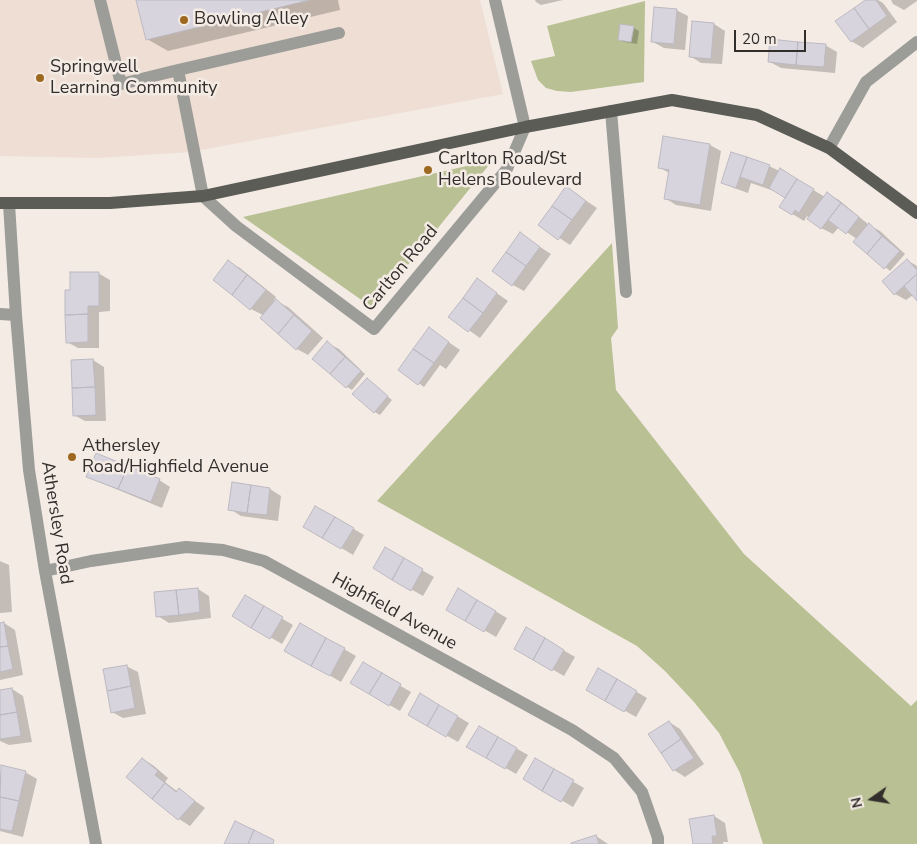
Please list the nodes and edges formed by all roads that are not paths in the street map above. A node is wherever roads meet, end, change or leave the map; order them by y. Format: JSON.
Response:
{"nodes":[{"id":1,"x":100,"y":0,"type":"edge"},
{"id":2,"x":495,"y":0,"type":"edge"},
{"id":3,"x":339,"y":33,"type":"dead end"},
{"id":4,"x":917,"y":42,"type":"edge"},
{"id":5,"x":178,"y":70,"type":"junction"},
{"id":6,"x":611,"y":111,"type":"junction"},
{"id":7,"x":525,"y":128,"type":"junction"},
{"id":8,"x":829,"y":148,"type":"junction"},
{"id":9,"x":203,"y":196,"type":"junction"},
{"id":10,"x":5,"y":203,"type":"edge"},
{"id":11,"x":917,"y":213,"type":"edge"},
{"id":12,"x":626,"y":292,"type":"dead end"},
{"id":13,"x":0,"y":314,"type":"edge"},
{"id":14,"x":16,"y":315,"type":"junction"},
{"id":15,"x":44,"y":571,"type":"junction"},
{"id":16,"x":96,"y":844,"type":"edge"},
{"id":17,"x":658,"y":844,"type":"edge"}],
"edges":[{"from":1,"to":5,"type":"street"},
{"from":2,"to":7,"type":"street"},
{"from":3,"to":5,"type":"street"},
{"from":4,"to":8,"type":"street"},
{"from":5,"to":9,"type":"street"},
{"from":6,"to":7,"type":"main road"},
{"from":6,"to":8,"type":"main road"},
{"from":6,"to":12,"type":"street"},
{"from":7,"to":9,"type":"main road"},
{"from":7,"to":9,"type":"street","name":"Carlton Road"},
{"from":8,"to":11,"type":"main road"},
{"from":9,"to":10,"type":"main road"},
{"from":10,"to":14,"type":"street","name":"Athersley Road"},
{"from":13,"to":14,"type":"street"},
{"from":14,"to":15,"type":"street","name":"Athersley Road"},
{"from":15,"to":16,"type":"street","name":"Athersley Road"},
{"from":15,"to":17,"type":"street","name":"Highfield Avenue"}]}
